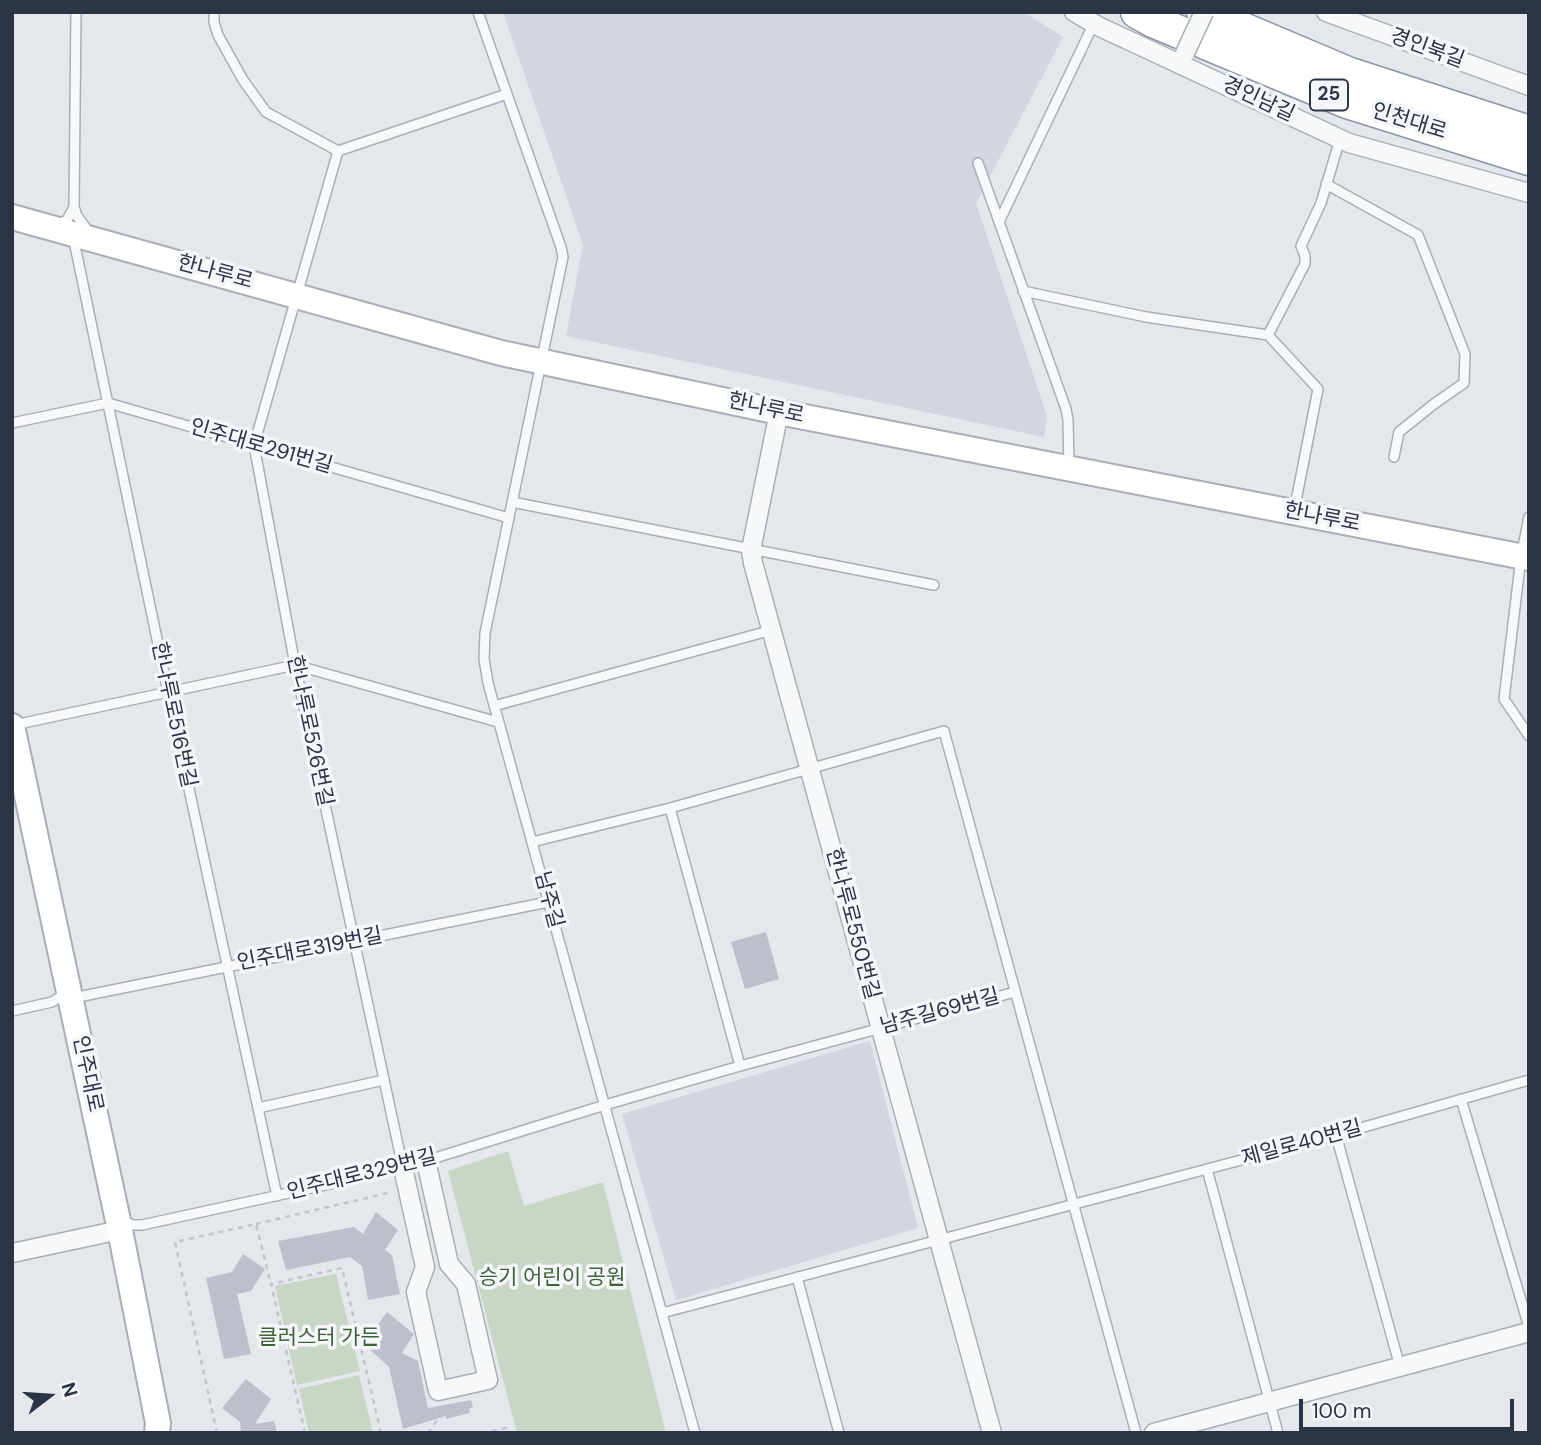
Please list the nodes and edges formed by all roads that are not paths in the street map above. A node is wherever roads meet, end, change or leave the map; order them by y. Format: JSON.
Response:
{"nodes":[{"id":1,"x":76,"y":12,"type":"edge"},
{"id":2,"x":214,"y":12,"type":"edge"},
{"id":3,"x":478,"y":12,"type":"edge"},
{"id":4,"x":1074,"y":12,"type":"edge"},
{"id":5,"x":1137,"y":12,"type":"edge"},
{"id":6,"x":1203,"y":12,"type":"edge"},
{"id":7,"x":1326,"y":12,"type":"edge"},
{"id":8,"x":1094,"y":23,"type":"junction"},
{"id":9,"x":1183,"y":59,"type":"junction"},
{"id":10,"x":1529,"y":86,"type":"edge"},
{"id":11,"x":507,"y":94,"type":"junction"},
{"id":12,"x":1529,"y":132,"type":"edge"},
{"id":13,"x":1340,"y":139,"type":"junction"},
{"id":14,"x":338,"y":151,"type":"junction"},
{"id":15,"x":1529,"y":159,"type":"edge"},
{"id":16,"x":978,"y":163,"type":"dead end"},
{"id":17,"x":1326,"y":184,"type":"junction"},
{"id":18,"x":1529,"y":193,"type":"edge"},
{"id":19,"x":75,"y":207,"type":"junction"},
{"id":20,"x":12,"y":217,"type":"edge"},
{"id":21,"x":999,"y":222,"type":"junction"},
{"id":22,"x":43,"y":226,"type":"junction"},
{"id":23,"x":84,"y":237,"type":"junction"},
{"id":24,"x":1023,"y":291,"type":"junction"},
{"id":25,"x":296,"y":296,"type":"junction"},
{"id":26,"x":1268,"y":335,"type":"junction"},
{"id":27,"x":541,"y":361,"type":"junction"},
{"id":28,"x":108,"y":403,"type":"junction"},
{"id":29,"x":779,"y":412,"type":"junction"},
{"id":30,"x":12,"y":423,"type":"edge"},
{"id":31,"x":254,"y":445,"type":"junction"},
{"id":32,"x":1394,"y":457,"type":"dead end"},
{"id":33,"x":1069,"y":468,"type":"junction"},
{"id":34,"x":512,"y":502,"type":"junction"},
{"id":35,"x":1294,"y":512,"type":"junction"},
{"id":36,"x":1529,"y":517,"type":"edge"},
{"id":37,"x":509,"y":518,"type":"junction"},
{"id":38,"x":751,"y":550,"type":"junction"},
{"id":39,"x":1525,"y":557,"type":"edge"},
{"id":40,"x":934,"y":585,"type":"dead end"},
{"id":41,"x":772,"y":631,"type":"junction"},
{"id":42,"x":295,"y":665,"type":"junction"},
{"id":43,"x":168,"y":692,"type":"junction"},
{"id":44,"x":494,"y":706,"type":"junction"},
{"id":45,"x":498,"y":722,"type":"junction"},
{"id":46,"x":12,"y":725,"type":"edge"},
{"id":47,"x":1529,"y":736,"type":"edge"},
{"id":48,"x":810,"y":769,"type":"junction"},
{"id":49,"x":670,"y":808,"type":"junction"},
{"id":50,"x":532,"y":842,"type":"junction"},
{"id":51,"x":548,"y":902,"type":"junction"},
{"id":52,"x":354,"y":941,"type":"junction"},
{"id":53,"x":227,"y":967,"type":"junction"},
{"id":54,"x":1015,"y":992,"type":"junction"},
{"id":55,"x":70,"y":993,"type":"junction"},
{"id":56,"x":12,"y":1011,"type":"edge"},
{"id":57,"x":881,"y":1028,"type":"junction"},
{"id":58,"x":740,"y":1066,"type":"junction"},
{"id":59,"x":384,"y":1080,"type":"junction"},
{"id":60,"x":1529,"y":1080,"type":"edge"},
{"id":61,"x":1461,"y":1099,"type":"junction"},
{"id":62,"x":604,"y":1105,"type":"junction"},
{"id":63,"x":258,"y":1108,"type":"junction"},
{"id":64,"x":1336,"y":1135,"type":"junction"},
{"id":65,"x":426,"y":1161,"type":"junction"},
{"id":66,"x":403,"y":1168,"type":"junction"},
{"id":67,"x":1206,"y":1170,"type":"junction"},
{"id":68,"x":277,"y":1196,"type":"junction"},
{"id":69,"x":1073,"y":1204,"type":"junction"},
{"id":70,"x":119,"y":1224,"type":"junction"},
{"id":71,"x":939,"y":1240,"type":"junction"},
{"id":72,"x":12,"y":1253,"type":"edge"},
{"id":73,"x":797,"y":1277,"type":"junction"},
{"id":74,"x":662,"y":1313,"type":"junction"},
{"id":75,"x":1529,"y":1329,"type":"edge"},
{"id":76,"x":1400,"y":1367,"type":"junction"},
{"id":77,"x":1269,"y":1402,"type":"junction"},
{"id":78,"x":159,"y":1429,"type":"edge"},
{"id":79,"x":695,"y":1433,"type":"edge"},
{"id":80,"x":839,"y":1433,"type":"edge"},
{"id":81,"x":992,"y":1433,"type":"edge"},
{"id":82,"x":1136,"y":1433,"type":"edge"},
{"id":83,"x":1154,"y":1433,"type":"edge"},
{"id":84,"x":1278,"y":1433,"type":"edge"}],
"edges":[{"from":1,"to":19,"type":"lane"},
{"from":2,"to":14,"type":"lane"},
{"from":3,"to":11,"type":"lane","name":"남주길"},
{"from":4,"to":8,"type":"street","name":"경인남길"},
{"from":5,"to":15,"type":"highway","name":"인천대로","number":"25"},
{"from":6,"to":9,"type":"street","bridge":true},
{"from":6,"to":12,"type":"highway","name":"인천대로","number":"25"},
{"from":7,"to":10,"type":"street","name":"경인북길"},
{"from":8,"to":9,"type":"street","name":"경인남길"},
{"from":8,"to":21,"type":"lane"},
{"from":9,"to":13,"type":"street","name":"경인남길"},
{"from":11,"to":14,"type":"lane"},
{"from":11,"to":27,"type":"lane","name":"남주길"},
{"from":13,"to":17,"type":"lane"},
{"from":13,"to":18,"type":"street","name":"경인남길"},
{"from":14,"to":25,"type":"lane","name":"한나루로526번길"},
{"from":16,"to":21,"type":"lane"},
{"from":17,"to":26,"type":"lane"},
{"from":17,"to":32,"type":"lane"},
{"from":19,"to":22,"type":"lane"},
{"from":19,"to":23,"type":"lane"},
{"from":20,"to":22,"type":"main road","name":"한나루로"},
{"from":21,"to":24,"type":"lane"},
{"from":22,"to":23,"type":"main road","name":"한나루로"},
{"from":23,"to":25,"type":"main road","name":"한나루로"},
{"from":23,"to":28,"type":"lane","name":"한나루로516번길"},
{"from":24,"to":26,"type":"lane"},
{"from":24,"to":33,"type":"lane"},
{"from":25,"to":27,"type":"main road","name":"한나루로"},
{"from":25,"to":31,"type":"lane","name":"한나루로526번길"},
{"from":26,"to":35,"type":"lane"},
{"from":27,"to":29,"type":"main road","name":"한나루로"},
{"from":27,"to":34,"type":"lane","name":"남주길"},
{"from":28,"to":30,"type":"lane","name":"인주대로291번길"},
{"from":28,"to":31,"type":"lane","name":"인주대로291번길"},
{"from":28,"to":43,"type":"lane","name":"한나루로516번길"},
{"from":29,"to":33,"type":"main road","name":"한나루로"},
{"from":29,"to":38,"type":"street","name":"한나루로550번길"},
{"from":31,"to":37,"type":"lane","name":"인주대로291번길"},
{"from":31,"to":42,"type":"lane","name":"한나루로526번길"},
{"from":33,"to":35,"type":"main road","name":"한나루로"},
{"from":34,"to":37,"type":"lane","name":"남주길"},
{"from":34,"to":38,"type":"lane"},
{"from":35,"to":39,"type":"main road","name":"한나루로"},
{"from":36,"to":39,"type":"lane"},
{"from":37,"to":44,"type":"lane","name":"남주길"},
{"from":38,"to":40,"type":"lane"},
{"from":38,"to":41,"type":"street","name":"한나루로550번길"},
{"from":39,"to":47,"type":"lane"},
{"from":41,"to":44,"type":"lane"},
{"from":41,"to":48,"type":"street","name":"한나루로550번길"},
{"from":42,"to":43,"type":"lane"},
{"from":42,"to":45,"type":"lane"},
{"from":42,"to":52,"type":"lane","name":"한나루로526번길"},
{"from":43,"to":46,"type":"lane"},
{"from":43,"to":53,"type":"lane","name":"한나루로516번길"},
{"from":44,"to":45,"type":"lane","name":"남주길"},
{"from":45,"to":50,"type":"lane","name":"남주길"},
{"from":46,"to":55,"type":"main road","name":"인주대로"},
{"from":48,"to":49,"type":"lane"},
{"from":48,"to":54,"type":"lane","name":"남주길69번길"},
{"from":48,"to":57,"type":"street","name":"한나루로550번길"},
{"from":49,"to":50,"type":"lane"},
{"from":49,"to":58,"type":"lane"},
{"from":50,"to":51,"type":"lane","name":"남주길"},
{"from":51,"to":52,"type":"lane","name":"인주대로319번길"},
{"from":51,"to":62,"type":"lane","name":"남주길"},
{"from":52,"to":53,"type":"lane","name":"인주대로319번길"},
{"from":52,"to":59,"type":"lane","name":"한나루로526번길"},
{"from":53,"to":55,"type":"lane","name":"인주대로319번길"},
{"from":53,"to":63,"type":"lane","name":"한나루로516번길"},
{"from":54,"to":57,"type":"lane","name":"남주길69번길"},
{"from":54,"to":69,"type":"lane"},
{"from":55,"to":56,"type":"lane","name":"인주대로319번길"},
{"from":55,"to":70,"type":"main road","name":"인주대로"},
{"from":57,"to":58,"type":"lane","name":"남주길69번길"},
{"from":57,"to":71,"type":"street","name":"한나루로550번길"},
{"from":58,"to":62,"type":"lane","name":"남주길69번길"},
{"from":59,"to":63,"type":"lane"},
{"from":59,"to":66,"type":"lane","name":"한나루로526번길"},
{"from":60,"to":61,"type":"lane","name":"제일로40번길"},
{"from":61,"to":64,"type":"lane","name":"제일로40번길"},
{"from":61,"to":75,"type":"lane"},
{"from":62,"to":65,"type":"lane","name":"인주대로329번길"},
{"from":62,"to":74,"type":"lane","name":"남주길"},
{"from":63,"to":68,"type":"lane","name":"한나루로516번길"},
{"from":64,"to":67,"type":"lane","name":"제일로40번길"},
{"from":64,"to":76,"type":"lane"},
{"from":65,"to":66,"type":"lane","name":"인주대로329번길"},
{"from":65,"to":66,"type":"street"},
{"from":66,"to":68,"type":"lane","name":"인주대로329번길"},
{"from":67,"to":69,"type":"lane","name":"제일로40번길"},
{"from":67,"to":77,"type":"lane"},
{"from":68,"to":70,"type":"lane","name":"인주대로329번길"},
{"from":69,"to":71,"type":"lane","name":"제일로40번길"},
{"from":69,"to":82,"type":"lane"},
{"from":70,"to":72,"type":"street"},
{"from":70,"to":78,"type":"main road","name":"인주대로"},
{"from":71,"to":73,"type":"lane","name":"제일로40번길"},
{"from":71,"to":81,"type":"street","name":"한나루로550번길"},
{"from":73,"to":74,"type":"lane","name":"제일로40번길"},
{"from":73,"to":80,"type":"lane"},
{"from":74,"to":79,"type":"lane","name":"남주길"},
{"from":75,"to":76,"type":"street"},
{"from":76,"to":77,"type":"street"},
{"from":77,"to":83,"type":"street"},
{"from":77,"to":84,"type":"lane"}]}
